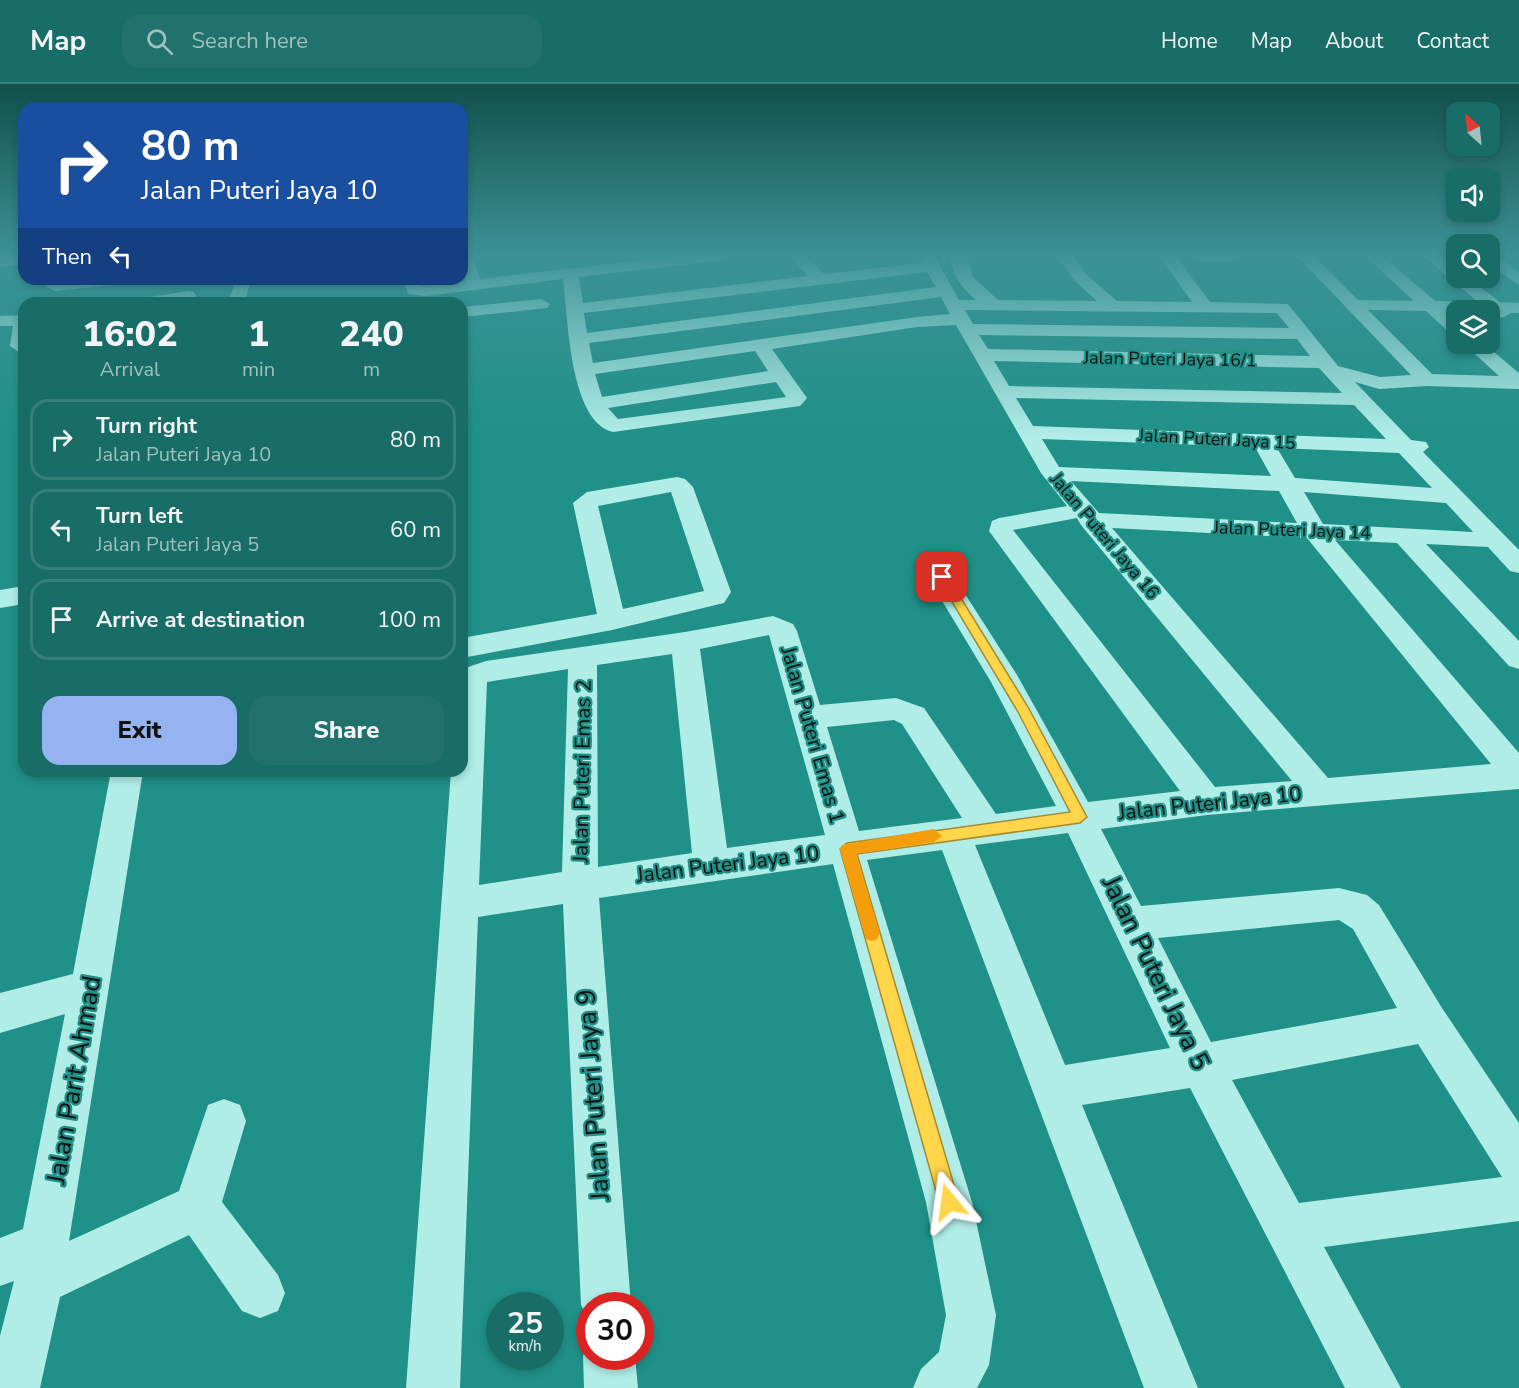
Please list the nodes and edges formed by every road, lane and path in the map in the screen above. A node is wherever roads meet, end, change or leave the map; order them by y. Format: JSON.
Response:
{"nodes":[{"id":1,"x":578,"y":316,"type":"edge"},
{"id":2,"x":758,"y":316,"type":"edge"},
{"id":3,"x":782,"y":316,"type":"edge"},
{"id":4,"x":939,"y":316,"type":"edge"},
{"id":5,"x":960,"y":316,"type":"edge"},
{"id":6,"x":1014,"y":316,"type":"edge"},
{"id":7,"x":1179,"y":316,"type":"edge"},
{"id":8,"x":1289,"y":316,"type":"edge"},
{"id":9,"x":1365,"y":316,"type":"edge"},
{"id":10,"x":1506,"y":316,"type":"edge"},
{"id":11,"x":18,"y":320,"type":"edge"},
{"id":12,"x":0,"y":321,"type":"edge"},
{"id":13,"x":1519,"y":326,"type":"edge"},
{"id":14,"x":1190,"y":331,"type":"junction"},
{"id":15,"x":1304,"y":334,"type":"junction"},
{"id":16,"x":580,"y":339,"type":"junction"},
{"id":17,"x":802,"y":339,"type":"junction"},
{"id":18,"x":760,"y":345,"type":"junction"},
{"id":19,"x":18,"y":347,"type":"edge"},
{"id":20,"x":0,"y":350,"type":"edge"},
{"id":21,"x":1485,"y":354,"type":"edge"},
{"id":22,"x":981,"y":355,"type":"junction"},
{"id":23,"x":1213,"y":361,"type":"junction"},
{"id":24,"x":1330,"y":367,"type":"junction"},
{"id":25,"x":585,"y":370,"type":"junction"},
{"id":26,"x":782,"y":375,"type":"junction"},
{"id":27,"x":1427,"y":380,"type":"junction"},
{"id":28,"x":1379,"y":383,"type":"junction"},
{"id":29,"x":1519,"y":383,"type":"edge"},
{"id":30,"x":1002,"y":392,"type":"junction"},
{"id":31,"x":1236,"y":398,"type":"junction"},
{"id":32,"x":1359,"y":399,"type":"junction"},
{"id":33,"x":595,"y":404,"type":"junction"},
{"id":34,"x":1257,"y":431,"type":"junction"},
{"id":35,"x":1027,"y":432,"type":"junction"},
{"id":36,"x":1407,"y":448,"type":"junction"},
{"id":37,"x":1052,"y":473,"type":"junction"},
{"id":38,"x":1285,"y":484,"type":"junction"},
{"id":39,"x":1451,"y":496,"type":"junction"},
{"id":40,"x":1087,"y":515,"type":"junction"},
{"id":41,"x":1315,"y":532,"type":"junction"},
{"id":42,"x":1403,"y":534,"type":"junction"},
{"id":43,"x":1493,"y":540,"type":"junction"},
{"id":44,"x":931,"y":561,"type":"dead end"},
{"id":45,"x":1519,"y":565,"type":"edge"},
{"id":46,"x":18,"y":596,"type":"edge"},
{"id":47,"x":0,"y":599,"type":"edge"},
{"id":48,"x":612,"y":621,"type":"junction"},
{"id":49,"x":685,"y":642,"type":"junction"},
{"id":50,"x":468,"y":647,"type":"edge"},
{"id":51,"x":583,"y":657,"type":"junction"},
{"id":52,"x":1519,"y":659,"type":"edge"},
{"id":53,"x":808,"y":718,"type":"junction"},
{"id":54,"x":468,"y":751,"type":"edge"},
{"id":55,"x":1519,"y":776,"type":"edge"},
{"id":56,"x":126,"y":777,"type":"edge"},
{"id":57,"x":466,"y":777,"type":"edge"},
{"id":58,"x":1320,"y":791,"type":"junction"},
{"id":59,"x":1208,"y":801,"type":"junction"},
{"id":60,"x":1080,"y":817,"type":"junction"},
{"id":61,"x":970,"y":831,"type":"junction"},
{"id":62,"x":847,"y":849,"type":"junction"},
{"id":63,"x":711,"y":865,"type":"junction"},
{"id":64,"x":580,"y":884,"type":"junction"},
{"id":65,"x":459,"y":904,"type":"junction"},
{"id":66,"x":1131,"y":924,"type":"junction"},
{"id":67,"x":90,"y":988,"type":"junction"},
{"id":68,"x":0,"y":1013,"type":"edge"},
{"id":69,"x":1428,"y":1022,"type":"junction"},
{"id":70,"x":1201,"y":1065,"type":"junction"},
{"id":71,"x":1053,"y":1088,"type":"junction"},
{"id":72,"x":224,"y":1120,"type":"dead end"},
{"id":73,"x":1519,"y":1163,"type":"edge"},
{"id":74,"x":1519,"y":1195,"type":"edge"},
{"id":75,"x":198,"y":1207,"type":"junction"},
{"id":76,"x":1288,"y":1228,"type":"junction"},
{"id":77,"x":49,"y":1262,"type":"edge"},
{"id":78,"x":605,"y":1292,"type":"edge"},
{"id":79,"x":260,"y":1293,"type":"dead end"},
{"id":80,"x":610,"y":1370,"type":"edge"},
{"id":81,"x":13,"y":1388,"type":"edge"},
{"id":82,"x":433,"y":1388,"type":"edge"},
{"id":83,"x":611,"y":1388,"type":"edge"},
{"id":84,"x":940,"y":1388,"type":"edge"},
{"id":85,"x":1171,"y":1388,"type":"edge"},
{"id":86,"x":1374,"y":1388,"type":"edge"}],
"edges":[{"from":1,"to":16,"type":"street"},
{"from":2,"to":16,"type":"street"},
{"from":3,"to":17,"type":"street"},
{"from":4,"to":17,"type":"street"},
{"from":5,"to":22,"type":"street","name":"Jalan Puteri Jaya 16"},
{"from":6,"to":14,"type":"street"},
{"from":7,"to":14,"type":"street"},
{"from":8,"to":15,"type":"street"},
{"from":9,"to":27,"type":"street"},
{"from":10,"to":13,"type":"street"},
{"from":11,"to":12,"type":"street"},
{"from":14,"to":15,"type":"street"},
{"from":14,"to":23,"type":"street"},
{"from":15,"to":24,"type":"street"},
{"from":16,"to":25,"type":"street"},
{"from":17,"to":18,"type":"street"},
{"from":18,"to":25,"type":"street"},
{"from":18,"to":26,"type":"street"},
{"from":19,"to":20,"type":"street"},
{"from":21,"to":29,"type":"street"},
{"from":22,"to":23,"type":"street","name":"Jalan Puteri Jaya 16/1"},
{"from":22,"to":30,"type":"street","name":"Jalan Puteri Jaya 16"},
{"from":23,"to":24,"type":"street","name":"Jalan Puteri Jaya 16/1"},
{"from":23,"to":31,"type":"street"},
{"from":24,"to":28,"type":"street","name":"Jalan Puteri Jaya 16/1"},
{"from":24,"to":32,"type":"street"},
{"from":25,"to":33,"type":"street"},
{"from":26,"to":33,"type":"street"},
{"from":26,"to":33,"type":"street"},
{"from":27,"to":28,"type":"street"},
{"from":27,"to":29,"type":"street"},
{"from":28,"to":36,"type":"street"},
{"from":30,"to":31,"type":"street"},
{"from":30,"to":35,"type":"street","name":"Jalan Puteri Jaya 16"},
{"from":31,"to":32,"type":"street"},
{"from":31,"to":34,"type":"street"},
{"from":32,"to":36,"type":"street"},
{"from":34,"to":35,"type":"street","name":"Jalan Puteri Jaya 15"},
{"from":34,"to":36,"type":"street","name":"Jalan Puteri Jaya 15"},
{"from":34,"to":38,"type":"street"},
{"from":35,"to":37,"type":"street","name":"Jalan Puteri Jaya 16"},
{"from":36,"to":39,"type":"street"},
{"from":37,"to":38,"type":"street"},
{"from":37,"to":40,"type":"street","name":"Jalan Puteri Jaya 16"},
{"from":38,"to":39,"type":"street"},
{"from":38,"to":41,"type":"street"},
{"from":39,"to":43,"type":"street"},
{"from":40,"to":41,"type":"street","name":"Jalan Puteri Jaya 14"},
{"from":40,"to":58,"type":"street","name":"Jalan Puteri Jaya 16"},
{"from":40,"to":59,"type":"street","name":"Jalan Puteri Jaya 14"},
{"from":41,"to":42,"type":"street","name":"Jalan Puteri Jaya 14"},
{"from":41,"to":55,"type":"street"},
{"from":42,"to":43,"type":"street","name":"Jalan Puteri Jaya 14"},
{"from":42,"to":52,"type":"street"},
{"from":43,"to":45,"type":"street"},
{"from":44,"to":60,"type":"street","name":"Jalan Puteri Jaya 5"},
{"from":46,"to":47,"type":"street"},
{"from":48,"to":48,"type":"street"},
{"from":48,"to":50,"type":"street"},
{"from":49,"to":51,"type":"street"},
{"from":49,"to":53,"type":"street","name":"Jalan Puteri Emas 1"},
{"from":49,"to":63,"type":"street"},
{"from":51,"to":54,"type":"street"},
{"from":51,"to":64,"type":"street","name":"Jalan Puteri Emas 2"},
{"from":53,"to":61,"type":"street"},
{"from":53,"to":62,"type":"street","name":"Jalan Puteri Emas 1"},
{"from":55,"to":58,"type":"street","name":"Jalan Puteri Jaya 10"},
{"from":56,"to":67,"type":"street","name":"Jalan Parit Ahmad"},
{"from":57,"to":65,"type":"street"},
{"from":58,"to":59,"type":"street","name":"Jalan Puteri Jaya 10"},
{"from":59,"to":60,"type":"street","name":"Jalan Puteri Jaya 10"},
{"from":60,"to":61,"type":"street","name":"Jalan Puteri Jaya 10"},
{"from":60,"to":66,"type":"street","name":"Jalan Puteri Jaya 5"},
{"from":61,"to":62,"type":"street","name":"Jalan Puteri Jaya 10"},
{"from":61,"to":71,"type":"street"},
{"from":62,"to":63,"type":"street","name":"Jalan Puteri Jaya 10"},
{"from":62,"to":84,"type":"street","name":"Jalan Puteri Emas 1"},
{"from":63,"to":64,"type":"street","name":"Jalan Puteri Jaya 10"},
{"from":64,"to":65,"type":"street","name":"Jalan Puteri Jaya 10"},
{"from":64,"to":78,"type":"street","name":"Jalan Puteri Jaya 9"},
{"from":65,"to":82,"type":"street"},
{"from":66,"to":69,"type":"street"},
{"from":66,"to":70,"type":"street","name":"Jalan Puteri Jaya 5"},
{"from":67,"to":68,"type":"street"},
{"from":67,"to":77,"type":"street","name":"Jalan Parit Ahmad"},
{"from":69,"to":70,"type":"street"},
{"from":69,"to":73,"type":"street"},
{"from":70,"to":71,"type":"street"},
{"from":70,"to":76,"type":"street","name":"Jalan Puteri Jaya 5"},
{"from":71,"to":85,"type":"street"},
{"from":72,"to":75,"type":"street"},
{"from":74,"to":76,"type":"street"},
{"from":75,"to":77,"type":"street"},
{"from":75,"to":79,"type":"street"},
{"from":76,"to":86,"type":"street","name":"Jalan Puteri Jaya 5"},
{"from":77,"to":81,"type":"street","name":"Jalan Parit Ahmad"},
{"from":80,"to":83,"type":"street"}]}
